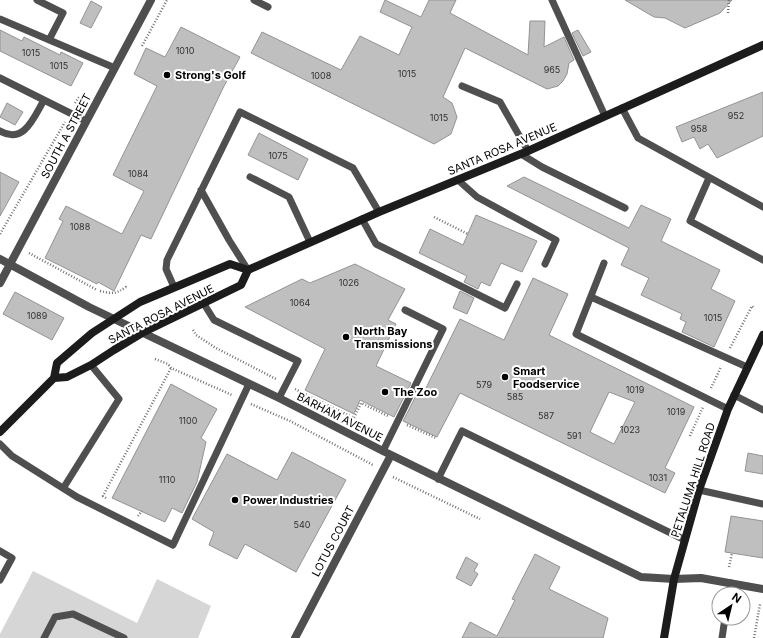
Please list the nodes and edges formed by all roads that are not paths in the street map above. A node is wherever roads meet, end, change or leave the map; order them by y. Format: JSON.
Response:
{"nodes":[{"id":1,"x":37,"y":0,"type":"edge"},
{"id":2,"x":151,"y":0,"type":"edge"},
{"id":3,"x":254,"y":0,"type":"edge"},
{"id":4,"x":552,"y":0,"type":"edge"},
{"id":5,"x":268,"y":7,"type":"dead end"},
{"id":6,"x":0,"y":19,"type":"edge"},
{"id":7,"x":49,"y":40,"type":"junction"},
{"id":8,"x":762,"y":47,"type":"edge"},
{"id":9,"x":115,"y":68,"type":"junction"},
{"id":10,"x":0,"y":78,"type":"edge"},
{"id":11,"x":462,"y":86,"type":"dead end"},
{"id":12,"x":44,"y":100,"type":"junction"},
{"id":13,"x":622,"y":108,"type":"junction"},
{"id":14,"x":605,"y":116,"type":"junction"},
{"id":15,"x":86,"y":121,"type":"junction"},
{"id":16,"x":0,"y":131,"type":"edge"},
{"id":17,"x":525,"y":152,"type":"junction"},
{"id":18,"x":250,"y":177,"type":"dead end"},
{"id":19,"x":709,"y":178,"type":"junction"},
{"id":20,"x":458,"y":180,"type":"junction"},
{"id":21,"x":201,"y":190,"type":"junction"},
{"id":22,"x":763,"y":207,"type":"edge"},
{"id":23,"x":626,"y":208,"type":"dead end"},
{"id":24,"x":379,"y":212,"type":"junction"},
{"id":25,"x":362,"y":219,"type":"junction"},
{"id":26,"x":310,"y":242,"type":"junction"},
{"id":27,"x":0,"y":259,"type":"edge"},
{"id":28,"x":763,"y":260,"type":"edge"},
{"id":29,"x":604,"y":263,"type":"dead end"},
{"id":30,"x":545,"y":264,"type":"dead end"},
{"id":31,"x":10,"y":265,"type":"junction"},
{"id":32,"x":248,"y":270,"type":"junction"},
{"id":33,"x":0,"y":283,"type":"edge"},
{"id":34,"x":516,"y":284,"type":"dead end"},
{"id":35,"x":174,"y":287,"type":"junction"},
{"id":36,"x":591,"y":297,"type":"junction"},
{"id":37,"x":204,"y":304,"type":"junction"},
{"id":38,"x":405,"y":310,"type":"dead end"},
{"id":39,"x":115,"y":319,"type":"junction"},
{"id":40,"x":142,"y":333,"type":"junction"},
{"id":41,"x":763,"y":335,"type":"edge"},
{"id":42,"x":91,"y":365,"type":"junction"},
{"id":43,"x":747,"y":368,"type":"junction"},
{"id":44,"x":54,"y":378,"type":"junction"},
{"id":45,"x":249,"y":384,"type":"junction"},
{"id":46,"x":734,"y":396,"type":"junction"},
{"id":47,"x":279,"y":398,"type":"junction"},
{"id":48,"x":728,"y":409,"type":"junction"},
{"id":49,"x":763,"y":410,"type":"edge"},
{"id":50,"x":0,"y":432,"type":"edge"},
{"id":51,"x":0,"y":444,"type":"edge"},
{"id":52,"x":387,"y":453,"type":"junction"},
{"id":53,"x":438,"y":478,"type":"junction"},
{"id":54,"x":64,"y":488,"type":"junction"},
{"id":55,"x":699,"y":490,"type":"junction"},
{"id":56,"x":763,"y":504,"type":"edge"},
{"id":57,"x":685,"y":540,"type":"junction"},
{"id":58,"x":0,"y":551,"type":"edge"},
{"id":59,"x":674,"y":579,"type":"junction"},
{"id":60,"x":0,"y":580,"type":"edge"},
{"id":61,"x":731,"y":583,"type":"junction"},
{"id":62,"x":730,"y":586,"type":"edge"},
{"id":63,"x":763,"y":589,"type":"edge"},
{"id":64,"x":724,"y":626,"type":"edge"},
{"id":65,"x":44,"y":638,"type":"edge"},
{"id":66,"x":124,"y":638,"type":"edge"},
{"id":67,"x":295,"y":638,"type":"edge"},
{"id":68,"x":664,"y":638,"type":"edge"},
{"id":69,"x":722,"y":638,"type":"edge"}],
"edges":[{"from":1,"to":7,"type":"lane"},
{"from":2,"to":9,"type":"street","name":"SOUTH A STREET"},
{"from":3,"to":5,"type":"lane"},
{"from":4,"to":14,"type":"lane"},
{"from":6,"to":7,"type":"lane"},
{"from":7,"to":9,"type":"lane"},
{"from":8,"to":13,"type":"main road","name":"SANTA ROSA AVENUE"},
{"from":9,"to":15,"type":"street","name":"SOUTH A STREET"},
{"from":10,"to":12,"type":"lane"},
{"from":11,"to":17,"type":"lane"},
{"from":12,"to":15,"type":"lane"},
{"from":12,"to":16,"type":"lane"},
{"from":13,"to":14,"type":"main road","name":"SANTA ROSA AVENUE"},
{"from":13,"to":19,"type":"lane"},
{"from":14,"to":17,"type":"main road","name":"SANTA ROSA AVENUE"},
{"from":15,"to":31,"type":"street","name":"SOUTH A STREET"},
{"from":17,"to":20,"type":"main road","name":"SANTA ROSA AVENUE"},
{"from":17,"to":23,"type":"lane"},
{"from":18,"to":26,"type":"lane"},
{"from":19,"to":22,"type":"lane"},
{"from":19,"to":28,"type":"lane"},
{"from":20,"to":24,"type":"main road","name":"SANTA ROSA AVENUE"},
{"from":20,"to":30,"type":"lane"},
{"from":21,"to":24,"type":"lane"},
{"from":21,"to":32,"type":"lane"},
{"from":21,"to":35,"type":"lane"},
{"from":24,"to":25,"type":"main road","name":"SANTA ROSA AVENUE"},
{"from":25,"to":26,"type":"main road","name":"SANTA ROSA AVENUE"},
{"from":25,"to":34,"type":"lane"},
{"from":26,"to":32,"type":"main road","name":"SANTA ROSA AVENUE"},
{"from":27,"to":31,"type":"street","name":"BARHAM AVENUE"},
{"from":29,"to":36,"type":"lane"},
{"from":31,"to":33,"type":"street","name":"SOUTH A STREET"},
{"from":31,"to":39,"type":"street","name":"BARHAM AVENUE"},
{"from":32,"to":35,"type":"main road","name":"SANTA ROSA AVENUE"},
{"from":32,"to":37,"type":"main road","name":"SANTA ROSA AVENUE"},
{"from":35,"to":39,"type":"main road","name":"SANTA ROSA AVENUE"},
{"from":36,"to":43,"type":"lane"},
{"from":36,"to":48,"type":"lane"},
{"from":37,"to":40,"type":"main road","name":"SANTA ROSA AVENUE"},
{"from":37,"to":47,"type":"lane"},
{"from":38,"to":52,"type":"lane"},
{"from":39,"to":40,"type":"street","name":"BARHAM AVENUE"},
{"from":39,"to":44,"type":"main road","name":"SANTA ROSA AVENUE"},
{"from":40,"to":42,"type":"main road","name":"SANTA ROSA AVENUE"},
{"from":40,"to":45,"type":"street","name":"BARHAM AVENUE"},
{"from":41,"to":43,"type":"main road","name":"PETALUMA HILL ROAD"},
{"from":42,"to":44,"type":"main road","name":"SANTA ROSA AVENUE"},
{"from":42,"to":54,"type":"lane"},
{"from":43,"to":46,"type":"main road","name":"PETALUMA HILL ROAD"},
{"from":44,"to":50,"type":"main road","name":"SANTA ROSA AVENUE"},
{"from":45,"to":47,"type":"street","name":"BARHAM AVENUE"},
{"from":45,"to":54,"type":"lane"},
{"from":46,"to":48,"type":"main road","name":"PETALUMA HILL ROAD"},
{"from":46,"to":49,"type":"lane"},
{"from":47,"to":52,"type":"street","name":"BARHAM AVENUE"},
{"from":48,"to":55,"type":"main road","name":"PETALUMA HILL ROAD"},
{"from":51,"to":54,"type":"lane"},
{"from":52,"to":53,"type":"street","name":"BARHAM AVENUE"},
{"from":52,"to":67,"type":"street","name":"LOTUS COURT"},
{"from":53,"to":57,"type":"lane"},
{"from":53,"to":59,"type":"street","name":"BARHAM AVENUE"},
{"from":55,"to":56,"type":"lane"},
{"from":55,"to":57,"type":"main road","name":"PETALUMA HILL ROAD"},
{"from":57,"to":59,"type":"main road","name":"PETALUMA HILL ROAD"},
{"from":58,"to":60,"type":"lane"},
{"from":59,"to":61,"type":"street","name":"BARHAM AVENUE"},
{"from":59,"to":68,"type":"main road","name":"PETALUMA HILL ROAD"},
{"from":61,"to":62,"type":"lane"},
{"from":61,"to":63,"type":"street","name":"BARHAM AVENUE"},
{"from":64,"to":69,"type":"lane"},
{"from":65,"to":66,"type":"lane"}]}
